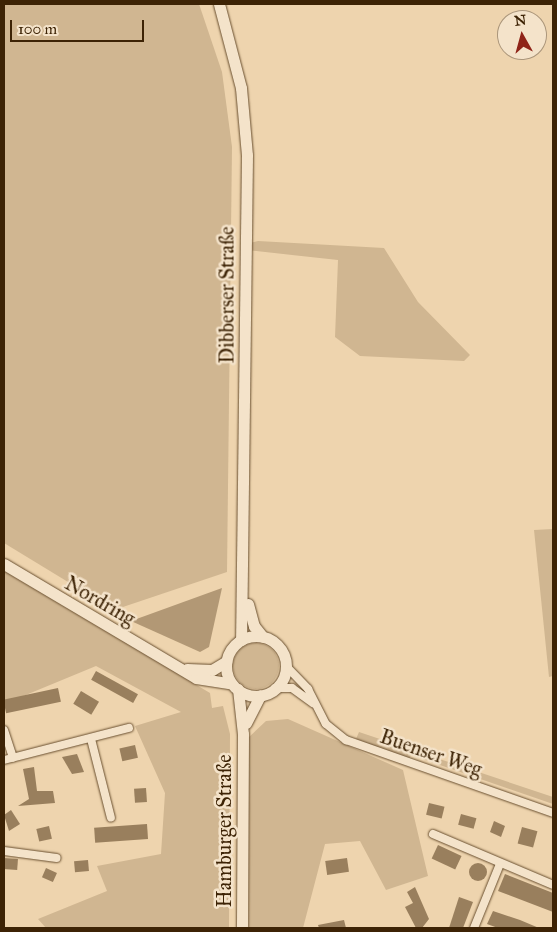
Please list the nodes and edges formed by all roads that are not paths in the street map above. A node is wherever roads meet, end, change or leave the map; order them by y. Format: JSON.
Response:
{"nodes":[{"id":1,"x":219,"y":4,"type":"edge"},
{"id":2,"x":4,"y":564,"type":"edge"},
{"id":3,"x":245,"y":590,"type":"junction"},
{"id":4,"x":263,"y":637,"type":"junction"},
{"id":5,"x":241,"y":640,"type":"junction"},
{"id":6,"x":227,"y":661,"type":"junction"},
{"id":7,"x":178,"y":666,"type":"junction"},
{"id":8,"x":286,"y":666,"type":"junction"},
{"id":9,"x":235,"y":686,"type":"junction"},
{"id":10,"x":276,"y":688,"type":"junction"},
{"id":11,"x":260,"y":695,"type":"junction"},
{"id":12,"x":313,"y":703,"type":"junction"},
{"id":13,"x":129,"y":728,"type":"dead end"},
{"id":14,"x":4,"y":730,"type":"edge"},
{"id":15,"x":243,"y":734,"type":"junction"},
{"id":16,"x":91,"y":739,"type":"junction"},
{"id":17,"x":14,"y":758,"type":"junction"},
{"id":18,"x":4,"y":760,"type":"edge"},
{"id":19,"x":553,"y":812,"type":"edge"},
{"id":20,"x":111,"y":818,"type":"dead end"},
{"id":21,"x":434,"y":834,"type":"dead end"},
{"id":22,"x":4,"y":851,"type":"edge"},
{"id":23,"x":57,"y":858,"type":"dead end"},
{"id":24,"x":500,"y":864,"type":"junction"},
{"id":25,"x":553,"y":885,"type":"edge"},
{"id":26,"x":242,"y":928,"type":"edge"},
{"id":27,"x":474,"y":928,"type":"edge"}],
"edges":[{"from":1,"to":3,"type":"main road","name":"Dibberser Straße"},
{"from":2,"to":7,"type":"main road","name":"Nordring"},
{"from":3,"to":4,"type":"main road","name":"Dibberser Straße"},
{"from":3,"to":5,"type":"main road","name":"Dibberser Straße"},
{"from":4,"to":5,"type":"main road"},
{"from":4,"to":8,"type":"main road"},
{"from":5,"to":6,"type":"main road"},
{"from":6,"to":7,"type":"main road","name":"Nordring"},
{"from":6,"to":9,"type":"main road"},
{"from":7,"to":9,"type":"main road","name":"Nordring"},
{"from":8,"to":10,"type":"main road"},
{"from":8,"to":12,"type":"street","name":"Buenser Weg"},
{"from":9,"to":11,"type":"main road"},
{"from":9,"to":15,"type":"main road","name":"Hamburger Straße"},
{"from":10,"to":11,"type":"main road"},
{"from":10,"to":12,"type":"street","name":"Buenser Weg"},
{"from":11,"to":15,"type":"main road","name":"Hamburger Straße"},
{"from":12,"to":19,"type":"street","name":"Buenser Weg"},
{"from":13,"to":16,"type":"street"},
{"from":14,"to":17,"type":"street"},
{"from":15,"to":26,"type":"main road","name":"Hamburger Straße"},
{"from":16,"to":17,"type":"street"},
{"from":16,"to":20,"type":"street"},
{"from":17,"to":18,"type":"street"},
{"from":21,"to":24,"type":"street"},
{"from":22,"to":23,"type":"street"},
{"from":24,"to":25,"type":"street"},
{"from":24,"to":27,"type":"street"}]}
